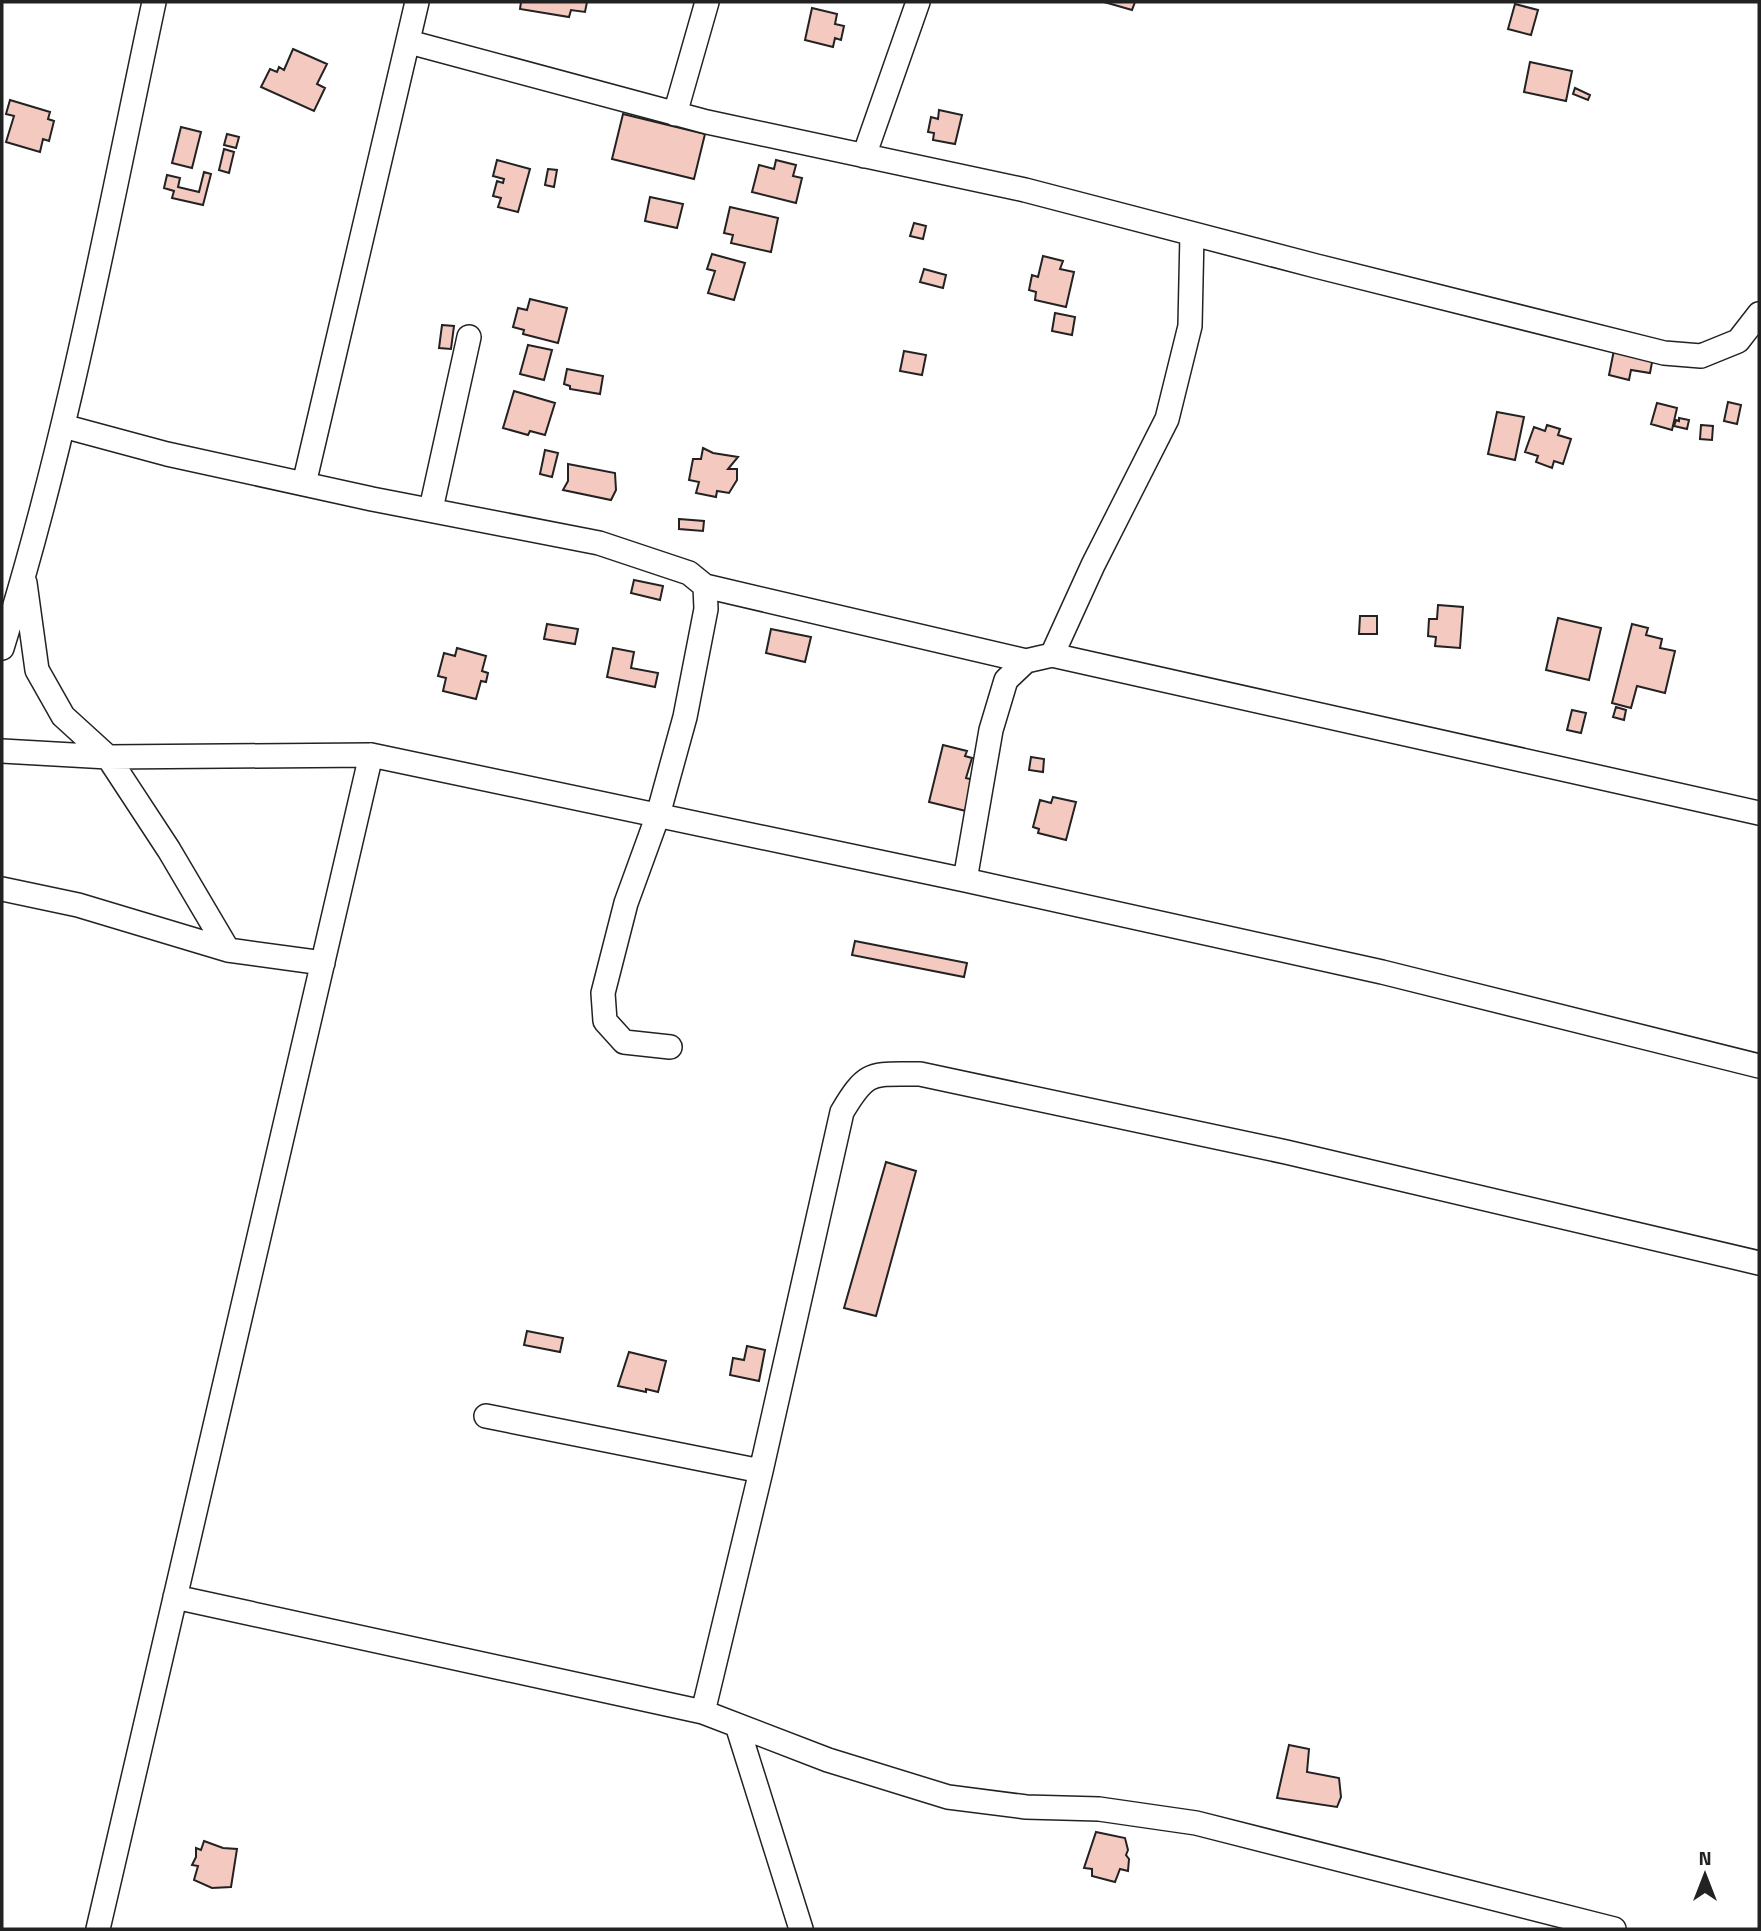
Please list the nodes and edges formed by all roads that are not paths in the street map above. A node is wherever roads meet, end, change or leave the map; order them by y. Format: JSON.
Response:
{"nodes":[{"id":1,"x":154,"y":2,"type":"edge"},
{"id":2,"x":417,"y":2,"type":"edge"},
{"id":3,"x":707,"y":2,"type":"edge"},
{"id":4,"x":918,"y":2,"type":"edge"},
{"id":5,"x":409,"y":43,"type":"junction"},
{"id":6,"x":675,"y":114,"type":"junction"},
{"id":7,"x":864,"y":156,"type":"junction"},
{"id":8,"x":1192,"y":234,"type":"junction"},
{"id":9,"x":1759,"y":314,"type":"edge"},
{"id":10,"x":470,"y":337,"type":"dead end"},
{"id":11,"x":63,"y":426,"type":"junction"},
{"id":12,"x":304,"y":484,"type":"junction"},
{"id":13,"x":431,"y":509,"type":"junction"},
{"id":14,"x":24,"y":576,"type":"junction"},
{"id":15,"x":705,"y":586,"type":"junction"},
{"id":16,"x":2,"y":648,"type":"edge"},
{"id":17,"x":1052,"y":655,"type":"junction"},
{"id":18,"x":1026,"y":662,"type":"junction"},
{"id":19,"x":2,"y":751,"type":"edge"},
{"id":20,"x":371,"y":755,"type":"junction"},
{"id":21,"x":108,"y":757,"type":"junction"},
{"id":22,"x":1759,"y":813,"type":"edge"},
{"id":23,"x":658,"y":815,"type":"junction"},
{"id":24,"x":965,"y":880,"type":"junction"},
{"id":25,"x":2,"y":889,"type":"edge"},
{"id":26,"x":228,"y":950,"type":"junction"},
{"id":27,"x":323,"y":963,"type":"junction"},
{"id":28,"x":670,"y":1047,"type":"dead end"},
{"id":29,"x":1759,"y":1066,"type":"edge"},
{"id":30,"x":1759,"y":1263,"type":"edge"},
{"id":31,"x":486,"y":1416,"type":"dead end"},
{"id":32,"x":761,"y":1471,"type":"junction"},
{"id":33,"x":175,"y":1597,"type":"junction"},
{"id":34,"x":703,"y":1712,"type":"junction"},
{"id":35,"x":737,"y":1725,"type":"junction"},
{"id":36,"x":97,"y":1929,"type":"edge"},
{"id":37,"x":801,"y":1929,"type":"edge"},
{"id":38,"x":1614,"y":1929,"type":"edge"}],
"edges":[{"from":1,"to":11,"type":"street"},
{"from":2,"to":5,"type":"street"},
{"from":3,"to":6,"type":"street"},
{"from":4,"to":7,"type":"street"},
{"from":5,"to":6,"type":"street"},
{"from":5,"to":12,"type":"street"},
{"from":6,"to":7,"type":"street"},
{"from":7,"to":8,"type":"street"},
{"from":8,"to":9,"type":"street"},
{"from":8,"to":17,"type":"street"},
{"from":10,"to":13,"type":"street"},
{"from":11,"to":12,"type":"street"},
{"from":11,"to":14,"type":"street"},
{"from":12,"to":13,"type":"street"},
{"from":13,"to":15,"type":"street"},
{"from":14,"to":16,"type":"street"},
{"from":14,"to":21,"type":"street"},
{"from":15,"to":18,"type":"street"},
{"from":15,"to":23,"type":"street"},
{"from":17,"to":18,"type":"street"},
{"from":17,"to":22,"type":"street"},
{"from":18,"to":24,"type":"street"},
{"from":19,"to":21,"type":"street"},
{"from":20,"to":21,"type":"street"},
{"from":20,"to":23,"type":"street"},
{"from":20,"to":27,"type":"street"},
{"from":21,"to":26,"type":"street"},
{"from":23,"to":24,"type":"street"},
{"from":23,"to":28,"type":"street"},
{"from":24,"to":29,"type":"street"},
{"from":25,"to":26,"type":"street"},
{"from":26,"to":27,"type":"street"},
{"from":27,"to":33,"type":"street"},
{"from":30,"to":32,"type":"street"},
{"from":31,"to":32,"type":"street"},
{"from":32,"to":34,"type":"street"},
{"from":33,"to":34,"type":"street"},
{"from":33,"to":36,"type":"street"},
{"from":34,"to":35,"type":"street"},
{"from":35,"to":37,"type":"street"},
{"from":35,"to":38,"type":"street"}]}
